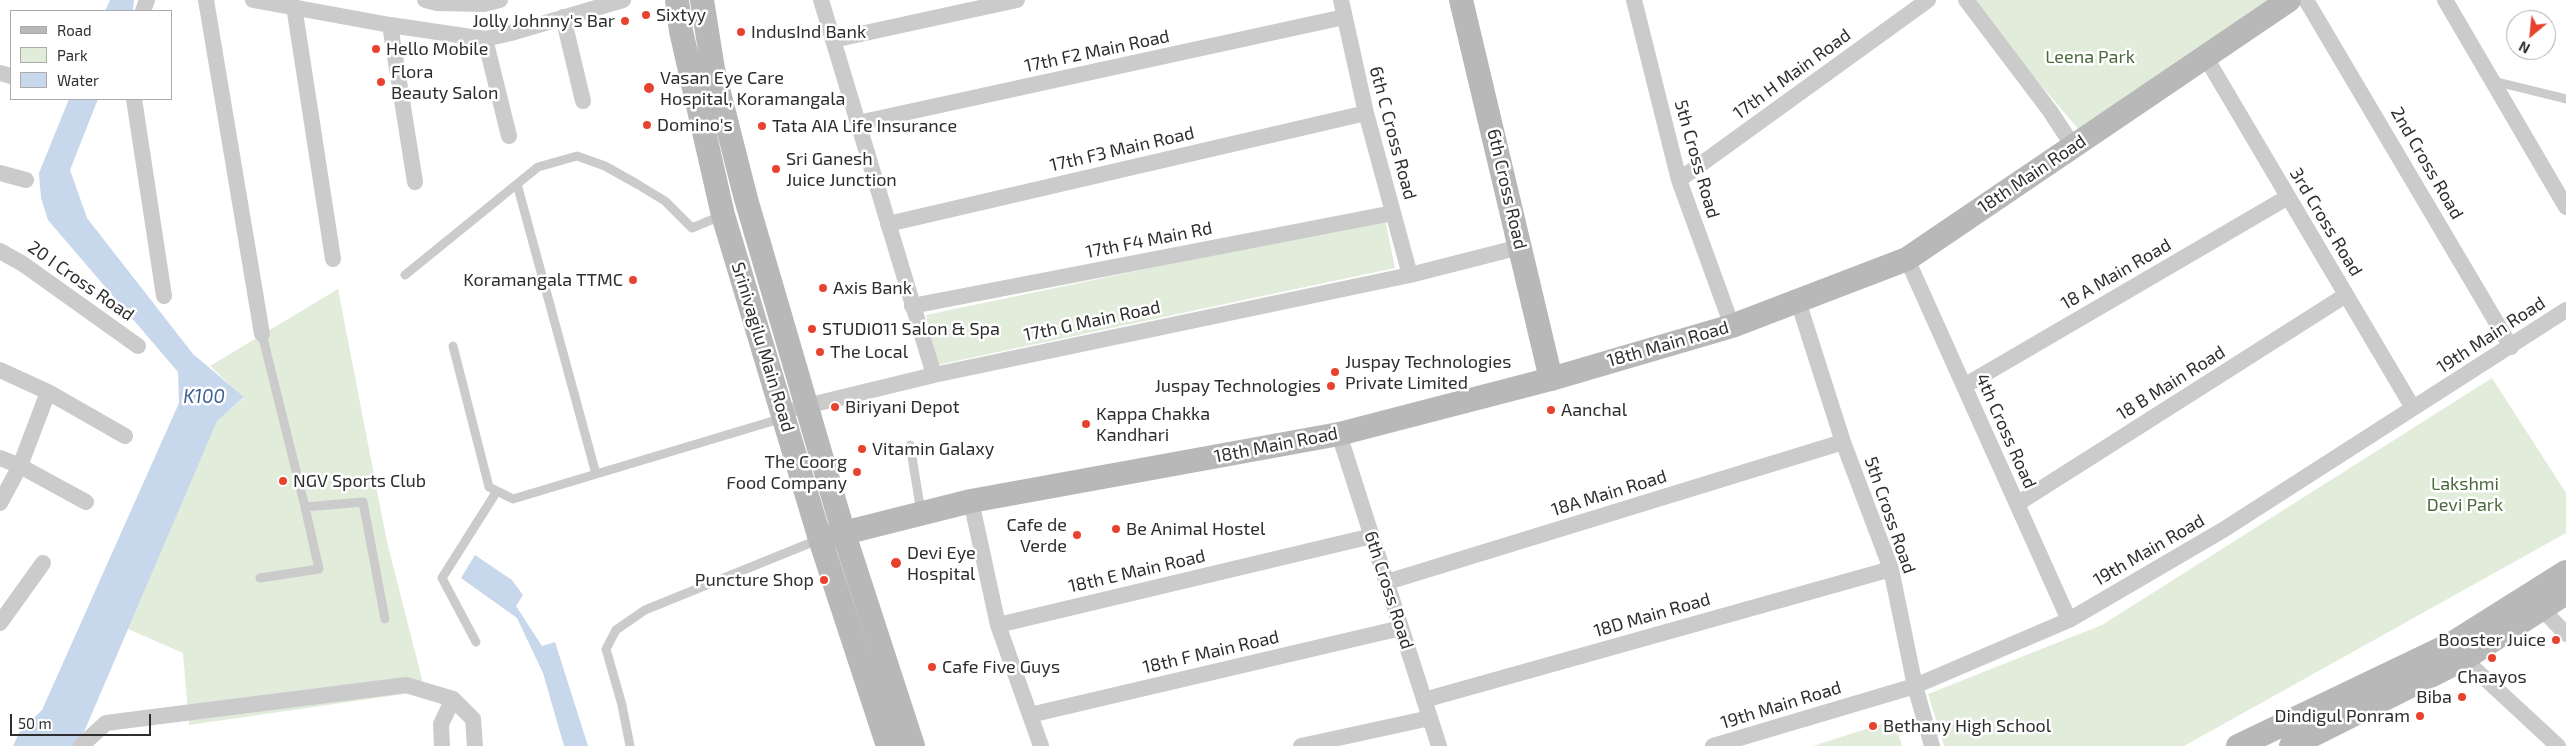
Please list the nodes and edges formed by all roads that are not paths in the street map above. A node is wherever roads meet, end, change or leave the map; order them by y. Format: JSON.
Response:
{"nodes":[{"id":1,"x":206,"y":0,"type":"edge"},
{"id":2,"x":253,"y":0,"type":"edge"},
{"id":3,"x":425,"y":0,"type":"edge"},
{"id":4,"x":500,"y":0,"type":"edge"},
{"id":5,"x":623,"y":0,"type":"edge"},
{"id":6,"x":677,"y":0,"type":"edge"},
{"id":7,"x":702,"y":0,"type":"edge"},
{"id":8,"x":821,"y":0,"type":"edge"},
{"id":9,"x":1017,"y":0,"type":"edge"},
{"id":10,"x":1341,"y":0,"type":"edge"},
{"id":11,"x":1461,"y":0,"type":"edge"},
{"id":12,"x":1634,"y":0,"type":"edge"},
{"id":13,"x":1928,"y":0,"type":"edge"},
{"id":14,"x":1966,"y":0,"type":"edge"},
{"id":15,"x":2289,"y":0,"type":"edge"},
{"id":16,"x":2306,"y":0,"type":"edge"},
{"id":17,"x":2445,"y":0,"type":"edge"},
{"id":18,"x":294,"y":6,"type":"junction"},
{"id":19,"x":563,"y":17,"type":"junction"},
{"id":20,"x":1344,"y":17,"type":"junction"},
{"id":21,"x":390,"y":25,"type":"junction"},
{"id":22,"x":485,"y":39,"type":"junction"},
{"id":23,"x":833,"y":40,"type":"junction"},
{"id":24,"x":2205,"y":56,"type":"junction"},
{"id":25,"x":2492,"y":81,"type":"junction"},
{"id":26,"x":2566,"y":99,"type":"edge"},
{"id":27,"x":134,"y":100,"type":"edge"},
{"id":28,"x":583,"y":101,"type":"dead end"},
{"id":29,"x":1366,"y":113,"type":"junction"},
{"id":30,"x":858,"y":123,"type":"junction"},
{"id":31,"x":509,"y":136,"type":"dead end"},
{"id":32,"x":2073,"y":146,"type":"junction"},
{"id":33,"x":0,"y":173,"type":"edge"},
{"id":34,"x":26,"y":180,"type":"dead end"},
{"id":35,"x":1679,"y":180,"type":"junction"},
{"id":36,"x":415,"y":182,"type":"dead end"},
{"id":37,"x":517,"y":184,"type":"junction"},
{"id":38,"x":2288,"y":197,"type":"junction"},
{"id":39,"x":2566,"y":207,"type":"edge"},
{"id":40,"x":1393,"y":213,"type":"junction"},
{"id":41,"x":723,"y":216,"type":"junction"},
{"id":42,"x":888,"y":224,"type":"junction"},
{"id":43,"x":1520,"y":247,"type":"junction"},
{"id":44,"x":0,"y":251,"type":"edge"},
{"id":45,"x":333,"y":259,"type":"dead end"},
{"id":46,"x":1907,"y":259,"type":"junction"},
{"id":47,"x":405,"y":275,"type":"dead end"},
{"id":48,"x":1410,"y":275,"type":"junction"},
{"id":49,"x":2346,"y":295,"type":"junction"},
{"id":50,"x":164,"y":296,"type":"dead end"},
{"id":51,"x":1798,"y":301,"type":"junction"},
{"id":52,"x":912,"y":306,"type":"junction"},
{"id":53,"x":2566,"y":310,"type":"edge"},
{"id":54,"x":1732,"y":326,"type":"junction"},
{"id":55,"x":262,"y":334,"type":"joint"},
{"id":56,"x":138,"y":346,"type":"dead end"},
{"id":57,"x":453,"y":346,"type":"dead end"},
{"id":58,"x":2511,"y":347,"type":"junction"},
{"id":59,"x":0,"y":370,"type":"edge"},
{"id":60,"x":934,"y":375,"type":"junction"},
{"id":61,"x":1551,"y":379,"type":"junction"},
{"id":62,"x":1964,"y":386,"type":"junction"},
{"id":63,"x":48,"y":392,"type":"junction"},
{"id":64,"x":2413,"y":408,"type":"junction"},
{"id":65,"x":792,"y":412,"type":"junction"},
{"id":66,"x":1339,"y":434,"type":"junction"},
{"id":67,"x":125,"y":436,"type":"dead end"},
{"id":68,"x":1843,"y":442,"type":"junction"},
{"id":69,"x":910,"y":445,"type":"dead end"},
{"id":70,"x":0,"y":458,"type":"edge"},
{"id":71,"x":20,"y":466,"type":"junction"},
{"id":72,"x":596,"y":474,"type":"junction"},
{"id":73,"x":497,"y":491,"type":"junction"},
{"id":74,"x":86,"y":502,"type":"dead end"},
{"id":75,"x":971,"y":502,"type":"junction"},
{"id":76,"x":0,"y":503,"type":"edge"},
{"id":77,"x":2017,"y":504,"type":"junction"},
{"id":78,"x":305,"y":507,"type":"junction"},
{"id":79,"x":921,"y":514,"type":"junction"},
{"id":80,"x":844,"y":534,"type":"junction"},
{"id":81,"x":1372,"y":536,"type":"junction"},
{"id":82,"x":820,"y":539,"type":"junction"},
{"id":83,"x":43,"y":563,"type":"dead end"},
{"id":84,"x":1891,"y":569,"type":"junction"},
{"id":85,"x":2566,"y":572,"type":"edge"},
{"id":86,"x":260,"y":578,"type":"dead end"},
{"id":87,"x":1386,"y":582,"type":"junction"},
{"id":88,"x":2566,"y":593,"type":"edge"},
{"id":89,"x":2542,"y":608,"type":"junction"},
{"id":90,"x":385,"y":619,"type":"dead end"},
{"id":91,"x":2069,"y":620,"type":"junction"},
{"id":92,"x":0,"y":623,"type":"edge"},
{"id":93,"x":998,"y":624,"type":"junction"},
{"id":94,"x":1401,"y":628,"type":"junction"},
{"id":95,"x":2566,"y":634,"type":"edge"},
{"id":96,"x":476,"y":642,"type":"dead end"},
{"id":97,"x":2459,"y":651,"type":"junction"},
{"id":98,"x":1915,"y":686,"type":"junction"},
{"id":99,"x":452,"y":699,"type":"junction"},
{"id":100,"x":1424,"y":700,"type":"junction"},
{"id":101,"x":1030,"y":715,"type":"junction"},
{"id":102,"x":1430,"y":718,"type":"junction"},
{"id":103,"x":81,"y":746,"type":"edge"},
{"id":104,"x":442,"y":746,"type":"edge"},
{"id":105,"x":475,"y":746,"type":"edge"},
{"id":106,"x":630,"y":746,"type":"edge"},
{"id":107,"x":888,"y":746,"type":"edge"},
{"id":108,"x":913,"y":746,"type":"edge"},
{"id":109,"x":1041,"y":746,"type":"edge"},
{"id":110,"x":1302,"y":746,"type":"edge"},
{"id":111,"x":1439,"y":746,"type":"edge"},
{"id":112,"x":1714,"y":746,"type":"edge"},
{"id":113,"x":1932,"y":746,"type":"edge"},
{"id":114,"x":2238,"y":746,"type":"edge"},
{"id":115,"x":2291,"y":746,"type":"edge"},
{"id":116,"x":2558,"y":746,"type":"edge"}],
"edges":[{"from":1,"to":55,"type":"street"},
{"from":2,"to":18,"type":"street"},
{"from":3,"to":4,"type":"street"},
{"from":5,"to":19,"type":"street"},
{"from":6,"to":41,"type":"main road","name":"Srinivagilu Main Road"},
{"from":7,"to":65,"type":"main road","name":"Srinivagilu Main Road"},
{"from":8,"to":23,"type":"street"},
{"from":9,"to":23,"type":"street"},
{"from":10,"to":20,"type":"street","name":"6th C Cross Road"},
{"from":11,"to":43,"type":"main road","name":"6th Cross Road"},
{"from":12,"to":35,"type":"street","name":"5th Cross Road"},
{"from":13,"to":35,"type":"street","name":"17th H Main Road"},
{"from":14,"to":32,"type":"street"},
{"from":15,"to":24,"type":"main road","name":"18th Main Road"},
{"from":16,"to":58,"type":"street","name":"2nd Cross Road"},
{"from":17,"to":25,"type":"street"},
{"from":18,"to":21,"type":"street"},
{"from":18,"to":45,"type":"street"},
{"from":19,"to":22,"type":"street"},
{"from":19,"to":28,"type":"street"},
{"from":20,"to":29,"type":"street","name":"6th C Cross Road"},
{"from":20,"to":30,"type":"street","name":"17th F2 Main Road"},
{"from":21,"to":22,"type":"street"},
{"from":21,"to":36,"type":"street"},
{"from":22,"to":31,"type":"street"},
{"from":23,"to":30,"type":"street"},
{"from":24,"to":32,"type":"main road","name":"18th Main Road"},
{"from":24,"to":38,"type":"street","name":"3rd Cross Road"},
{"from":25,"to":26,"type":"lane"},
{"from":25,"to":39,"type":"street"},
{"from":27,"to":50,"type":"street"},
{"from":29,"to":40,"type":"street","name":"6th C Cross Road"},
{"from":29,"to":42,"type":"street","name":"17th F3 Main Road"},
{"from":30,"to":42,"type":"street"},
{"from":32,"to":46,"type":"main road","name":"18th Main Road"},
{"from":33,"to":34,"type":"street"},
{"from":35,"to":54,"type":"street","name":"5th Cross Road"},
{"from":37,"to":41,"type":"lane"},
{"from":37,"to":47,"type":"lane"},
{"from":37,"to":72,"type":"lane"},
{"from":38,"to":49,"type":"street","name":"3rd Cross Road"},
{"from":38,"to":62,"type":"street","name":"18 A Main Road"},
{"from":40,"to":48,"type":"street","name":"6th C Cross Road"},
{"from":40,"to":52,"type":"street","name":"17th F4 Main Rd"},
{"from":41,"to":65,"type":"main road","name":"Srinivagilu Main Road"},
{"from":42,"to":52,"type":"street"},
{"from":43,"to":48,"type":"street","name":"17th G Main Road"},
{"from":43,"to":61,"type":"main road","name":"6th Cross Road"},
{"from":44,"to":56,"type":"street","name":"20 I Cross Road"},
{"from":46,"to":51,"type":"main road","name":"18th Main Road"},
{"from":46,"to":62,"type":"street","name":"4th Cross Road"},
{"from":48,"to":60,"type":"street","name":"17th G Main Road"},
{"from":49,"to":64,"type":"street","name":"3rd Cross Road"},
{"from":49,"to":77,"type":"street","name":"18 B Main Road"},
{"from":51,"to":54,"type":"main road","name":"18th Main Road"},
{"from":51,"to":68,"type":"street","name":"5th Cross Road"},
{"from":52,"to":60,"type":"street"},
{"from":53,"to":58,"type":"street","name":"19th Main Road"},
{"from":54,"to":61,"type":"main road","name":"18th Main Road"},
{"from":55,"to":78,"type":"lane"},
{"from":57,"to":73,"type":"lane"},
{"from":58,"to":64,"type":"street","name":"19th Main Road"},
{"from":59,"to":63,"type":"street"},
{"from":60,"to":65,"type":"street","name":"17th G Main Road"},
{"from":61,"to":66,"type":"main road","name":"18th Main Road"},
{"from":62,"to":77,"type":"street","name":"4th Cross Road"},
{"from":63,"to":67,"type":"street"},
{"from":63,"to":71,"type":"street"},
{"from":64,"to":91,"type":"street","name":"19th Main Road"},
{"from":65,"to":72,"type":"lane"},
{"from":65,"to":80,"type":"main road","name":"Srinivagilu Main Road"},
{"from":65,"to":82,"type":"main road","name":"Srinivagilu Main Road"},
{"from":66,"to":75,"type":"main road","name":"18th Main Road"},
{"from":66,"to":81,"type":"street","name":"6th Cross Road"},
{"from":68,"to":84,"type":"street","name":"5th Cross Road"},
{"from":68,"to":87,"type":"street","name":"18A Main Road"},
{"from":69,"to":79,"type":"lane"},
{"from":70,"to":71,"type":"street"},
{"from":71,"to":74,"type":"street"},
{"from":71,"to":76,"type":"street"},
{"from":72,"to":73,"type":"lane"},
{"from":73,"to":96,"type":"lane"},
{"from":75,"to":79,"type":"main road","name":"18th Main Road"},
{"from":75,"to":93,"type":"street"},
{"from":77,"to":91,"type":"street","name":"4th Cross Road"},
{"from":78,"to":86,"type":"lane"},
{"from":78,"to":90,"type":"lane"},
{"from":79,"to":80,"type":"main road","name":"18th Main Road"},
{"from":80,"to":82,"type":"main road","name":"18th Main Road"},
{"from":80,"to":108,"type":"main road","name":"Srinivagilu Main Road"},
{"from":81,"to":87,"type":"street","name":"6th Cross Road"},
{"from":81,"to":93,"type":"street","name":"18th E Main Road"},
{"from":82,"to":106,"type":"lane"},
{"from":82,"to":107,"type":"main road","name":"Srinivagilu Main Road"},
{"from":83,"to":92,"type":"street"},
{"from":84,"to":98,"type":"street","name":"5th Cross Road"},
{"from":84,"to":100,"type":"street","name":"18D Main Road"},
{"from":85,"to":97,"type":"main road"},
{"from":87,"to":94,"type":"street","name":"6th Cross Road"},
{"from":88,"to":89,"type":"main road"},
{"from":89,"to":95,"type":"street"},
{"from":89,"to":97,"type":"main road"},
{"from":91,"to":98,"type":"street","name":"19th Main Road"},
{"from":93,"to":101,"type":"street"},
{"from":94,"to":100,"type":"street","name":"6th Cross Road"},
{"from":94,"to":101,"type":"street","name":"18th F Main Road"},
{"from":97,"to":114,"type":"main road"},
{"from":97,"to":115,"type":"main road"},
{"from":97,"to":116,"type":"street"},
{"from":98,"to":112,"type":"street","name":"19th Main Road"},
{"from":98,"to":113,"type":"street","name":"5th Cross Road"},
{"from":99,"to":103,"type":"street"},
{"from":99,"to":104,"type":"street"},
{"from":99,"to":105,"type":"street"},
{"from":100,"to":102,"type":"street","name":"6th Cross Road"},
{"from":101,"to":109,"type":"street"},
{"from":102,"to":110,"type":"street"},
{"from":102,"to":111,"type":"street","name":"6th Cross Road"}]}
